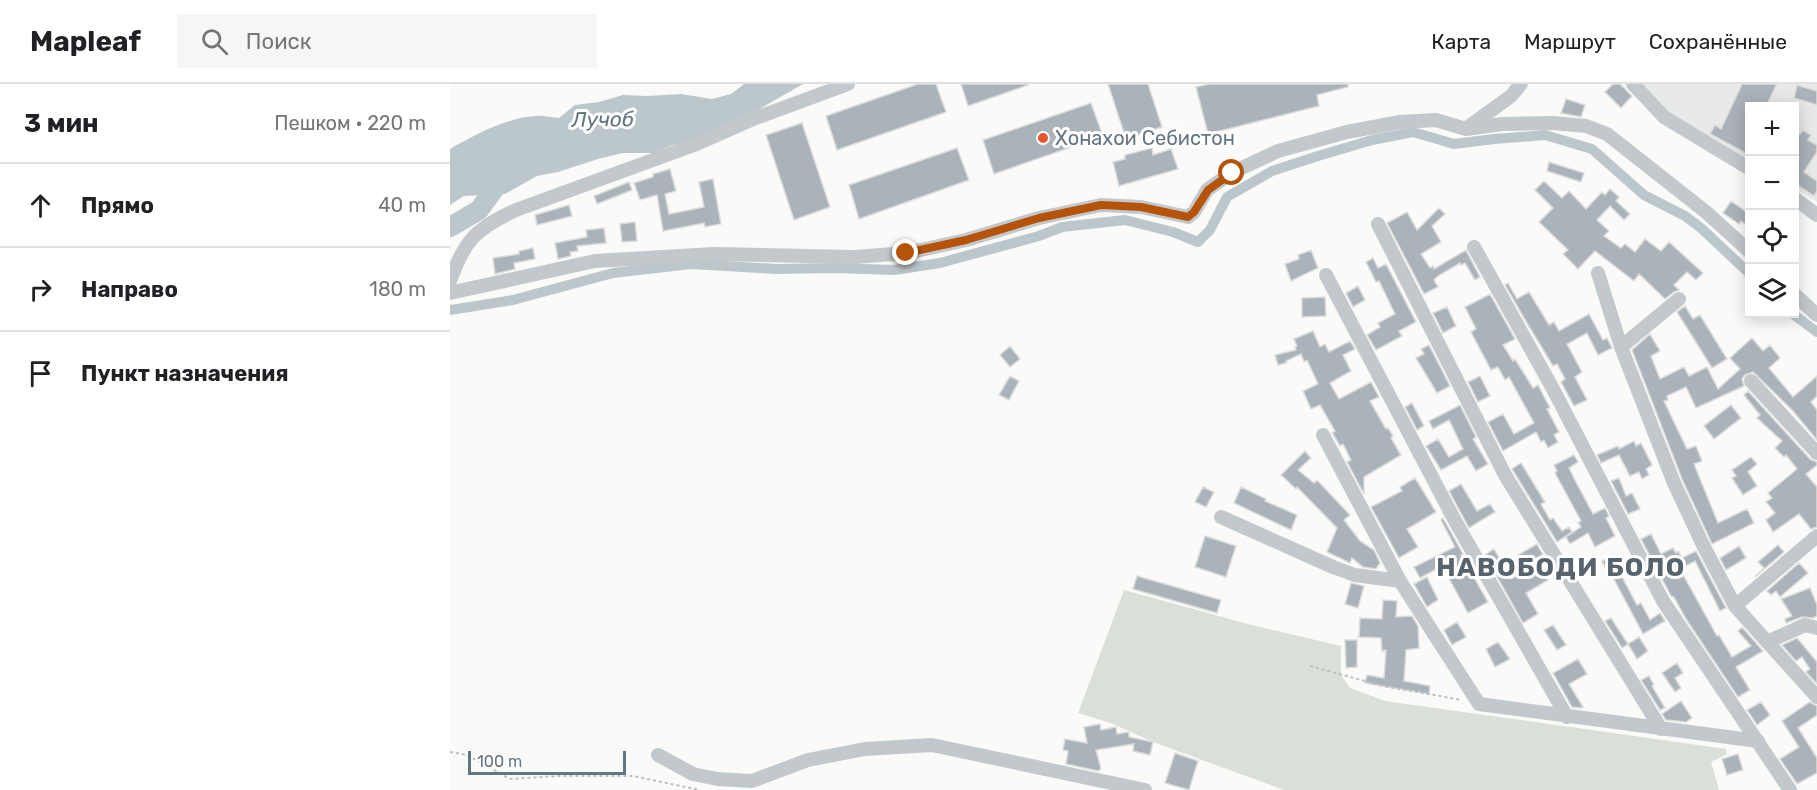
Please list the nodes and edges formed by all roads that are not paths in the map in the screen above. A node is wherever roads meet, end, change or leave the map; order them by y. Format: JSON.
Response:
{"nodes":[{"id":1,"x":848,"y":84,"type":"edge"},
{"id":2,"x":1521,"y":84,"type":"edge"},
{"id":3,"x":1633,"y":84,"type":"edge"},
{"id":4,"x":1466,"y":129,"type":"junction"},
{"id":5,"x":1745,"y":167,"type":"edge"},
{"id":6,"x":1799,"y":202,"type":"edge"},
{"id":7,"x":1817,"y":215,"type":"edge"},
{"id":8,"x":1378,"y":224,"type":"dead end"},
{"id":9,"x":1474,"y":247,"type":"dead end"},
{"id":10,"x":1745,"y":248,"type":"edge"},
{"id":11,"x":1598,"y":273,"type":"dead end"},
{"id":12,"x":1326,"y":275,"type":"dead end"},
{"id":13,"x":450,"y":281,"type":"edge"},
{"id":14,"x":450,"y":292,"type":"edge"},
{"id":15,"x":1679,"y":299,"type":"dead end"},
{"id":16,"x":1799,"y":299,"type":"edge"},
{"id":17,"x":1817,"y":315,"type":"edge"},
{"id":18,"x":1621,"y":347,"type":"junction"},
{"id":19,"x":1751,"y":381,"type":"dead end"},
{"id":20,"x":1323,"y":435,"type":"dead end"},
{"id":21,"x":1817,"y":453,"type":"edge"},
{"id":22,"x":1221,"y":517,"type":"dead end"},
{"id":23,"x":1817,"y":536,"type":"edge"},
{"id":24,"x":1400,"y":581,"type":"junction"},
{"id":25,"x":1735,"y":606,"type":"junction"},
{"id":26,"x":1817,"y":628,"type":"edge"},
{"id":27,"x":1767,"y":642,"type":"junction"},
{"id":28,"x":1817,"y":697,"type":"edge"},
{"id":29,"x":1567,"y":717,"type":"junction"},
{"id":30,"x":1661,"y":729,"type":"junction"},
{"id":31,"x":1758,"y":741,"type":"junction"},
{"id":32,"x":658,"y":755,"type":"dead end"},
{"id":33,"x":1145,"y":790,"type":"edge"},
{"id":34,"x":1790,"y":790,"type":"edge"}],
"edges":[{"from":1,"to":13,"type":"street"},
{"from":2,"to":4,"type":"street"},
{"from":3,"to":5,"type":"street"},
{"from":4,"to":10,"type":"street"},
{"from":4,"to":14,"type":"street"},
{"from":6,"to":7,"type":"street"},
{"from":8,"to":30,"type":"street"},
{"from":9,"to":31,"type":"street"},
{"from":11,"to":18,"type":"street"},
{"from":12,"to":29,"type":"street"},
{"from":15,"to":18,"type":"street"},
{"from":16,"to":17,"type":"street"},
{"from":18,"to":25,"type":"street"},
{"from":19,"to":21,"type":"street"},
{"from":20,"to":24,"type":"street"},
{"from":22,"to":24,"type":"street"},
{"from":23,"to":25,"type":"street"},
{"from":24,"to":29,"type":"street"},
{"from":25,"to":27,"type":"street"},
{"from":26,"to":27,"type":"street"},
{"from":27,"to":28,"type":"street"},
{"from":29,"to":30,"type":"street"},
{"from":30,"to":31,"type":"street"},
{"from":31,"to":34,"type":"street"},
{"from":32,"to":33,"type":"street"}]}
